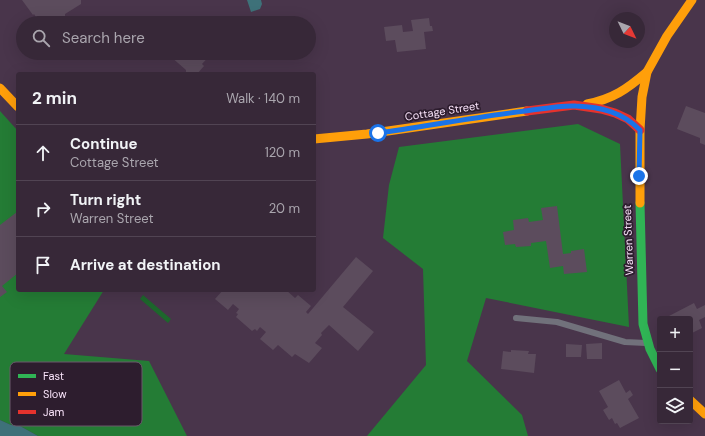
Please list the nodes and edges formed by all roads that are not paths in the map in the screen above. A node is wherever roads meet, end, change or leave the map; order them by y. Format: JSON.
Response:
{"nodes":[{"id":1,"x":692,"y":0,"type":"edge"},
{"id":2,"x":647,"y":72,"type":"junction"},
{"id":3,"x":0,"y":88,"type":"edge"},
{"id":4,"x":574,"y":105,"type":"junction"},
{"id":5,"x":16,"y":106,"type":"edge"},
{"id":6,"x":640,"y":130,"type":"junction"},
{"id":7,"x":316,"y":139,"type":"edge"},
{"id":8,"x":516,"y":318,"type":"dead end"},
{"id":9,"x":648,"y":343,"type":"junction"},
{"id":10,"x":657,"y":364,"type":"edge"},
{"id":11,"x":693,"y":403,"type":"edge"},
{"id":12,"x":705,"y":414,"type":"edge"}],
"edges":[{"from":1,"to":2,"type":"street","name":"Warren Street"},
{"from":2,"to":4,"type":"street","name":"Cottage Street"},
{"from":2,"to":6,"type":"street","name":"Warren Street"},
{"from":3,"to":5,"type":"street"},
{"from":4,"to":6,"type":"street","name":"Cottage Street"},
{"from":4,"to":7,"type":"street","name":"Cottage Street"},
{"from":6,"to":9,"type":"street","name":"Warren Street"},
{"from":8,"to":9,"type":"lane"},
{"from":9,"to":10,"type":"street","name":"Warren Street"},
{"from":11,"to":12,"type":"street"}]}
